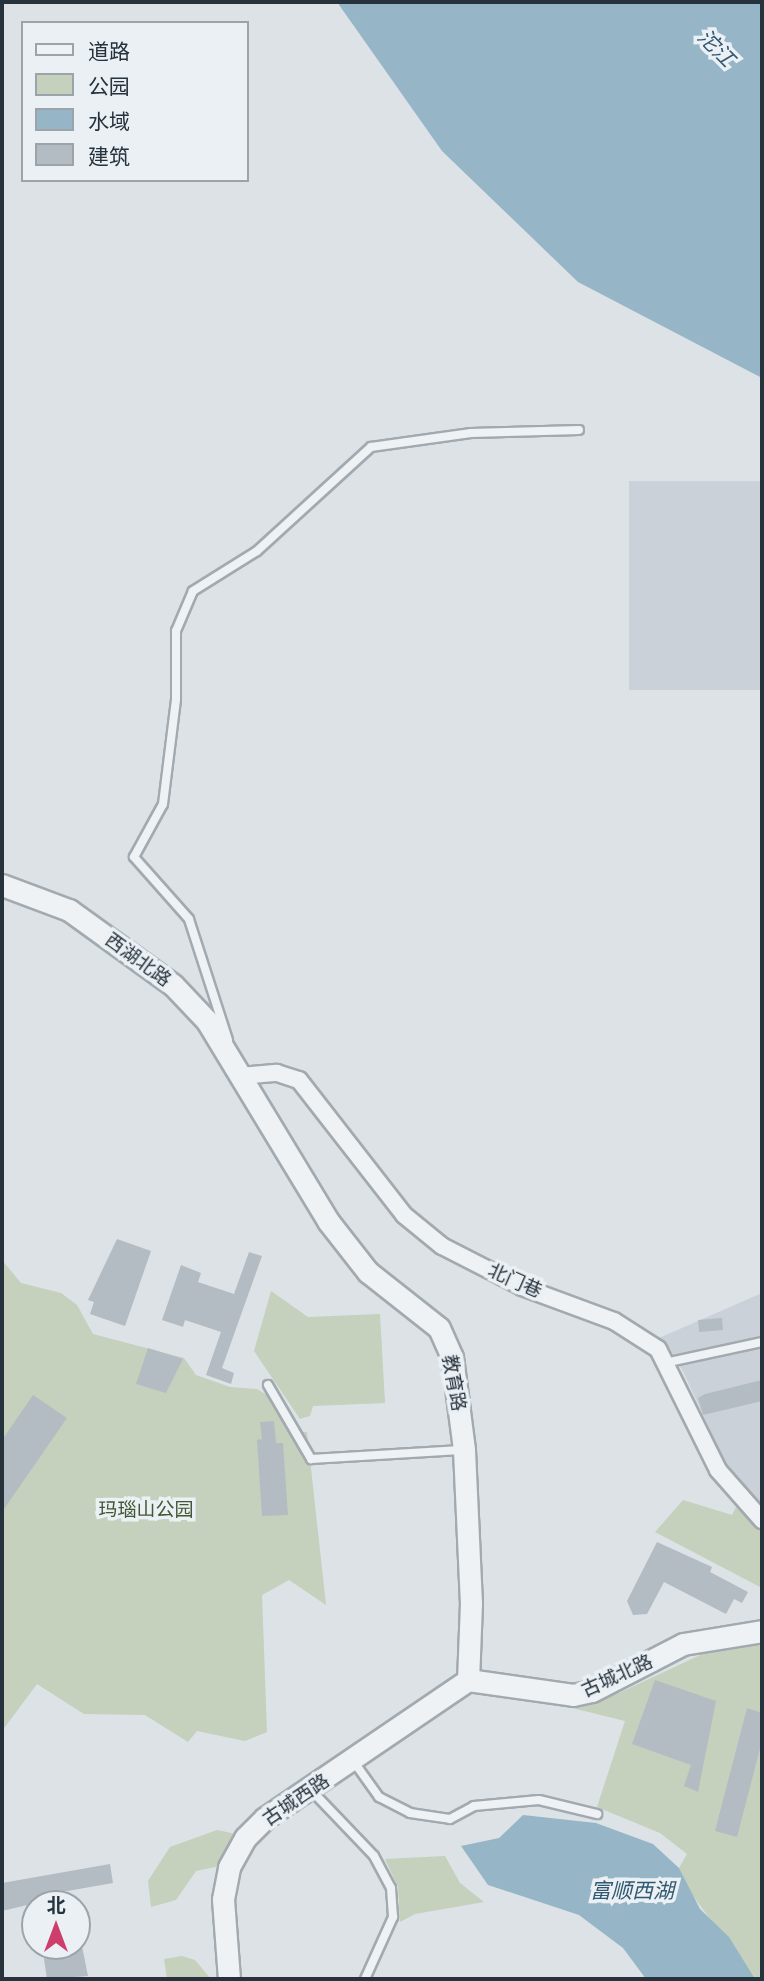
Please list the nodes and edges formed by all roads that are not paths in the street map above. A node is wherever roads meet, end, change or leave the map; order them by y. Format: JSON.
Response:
{"nodes":[{"id":1,"x":579,"y":430,"type":"dead end"},
{"id":2,"x":2,"y":885,"type":"edge"},
{"id":3,"x":240,"y":1076,"type":"junction"},
{"id":4,"x":762,"y":1342,"type":"edge"},
{"id":5,"x":669,"y":1362,"type":"junction"},
{"id":6,"x":268,"y":1385,"type":"dead end"},
{"id":7,"x":464,"y":1450,"type":"junction"},
{"id":8,"x":762,"y":1520,"type":"edge"},
{"id":9,"x":762,"y":1632,"type":"edge"},
{"id":10,"x":468,"y":1680,"type":"junction"},
{"id":11,"x":354,"y":1762,"type":"junction"},
{"id":12,"x":311,"y":1790,"type":"junction"},
{"id":13,"x":597,"y":1814,"type":"dead end"},
{"id":14,"x":229,"y":1979,"type":"edge"},
{"id":15,"x":365,"y":1979,"type":"edge"}],
"edges":[{"from":1,"to":3,"type":"lane"},
{"from":2,"to":3,"type":"street","name":"西湖北路"},
{"from":3,"to":5,"type":"street","name":"北门巷"},
{"from":3,"to":7,"type":"street","name":"教育路"},
{"from":4,"to":5,"type":"lane"},
{"from":5,"to":8,"type":"street","name":"北门巷"},
{"from":6,"to":7,"type":"lane"},
{"from":7,"to":10,"type":"street","name":"教育路"},
{"from":9,"to":10,"type":"street","name":"古城北路"},
{"from":10,"to":11,"type":"street","name":"古城西路"},
{"from":11,"to":12,"type":"street","name":"古城西路"},
{"from":11,"to":13,"type":"lane"},
{"from":12,"to":14,"type":"street","name":"古城西路"},
{"from":12,"to":15,"type":"lane"}]}
